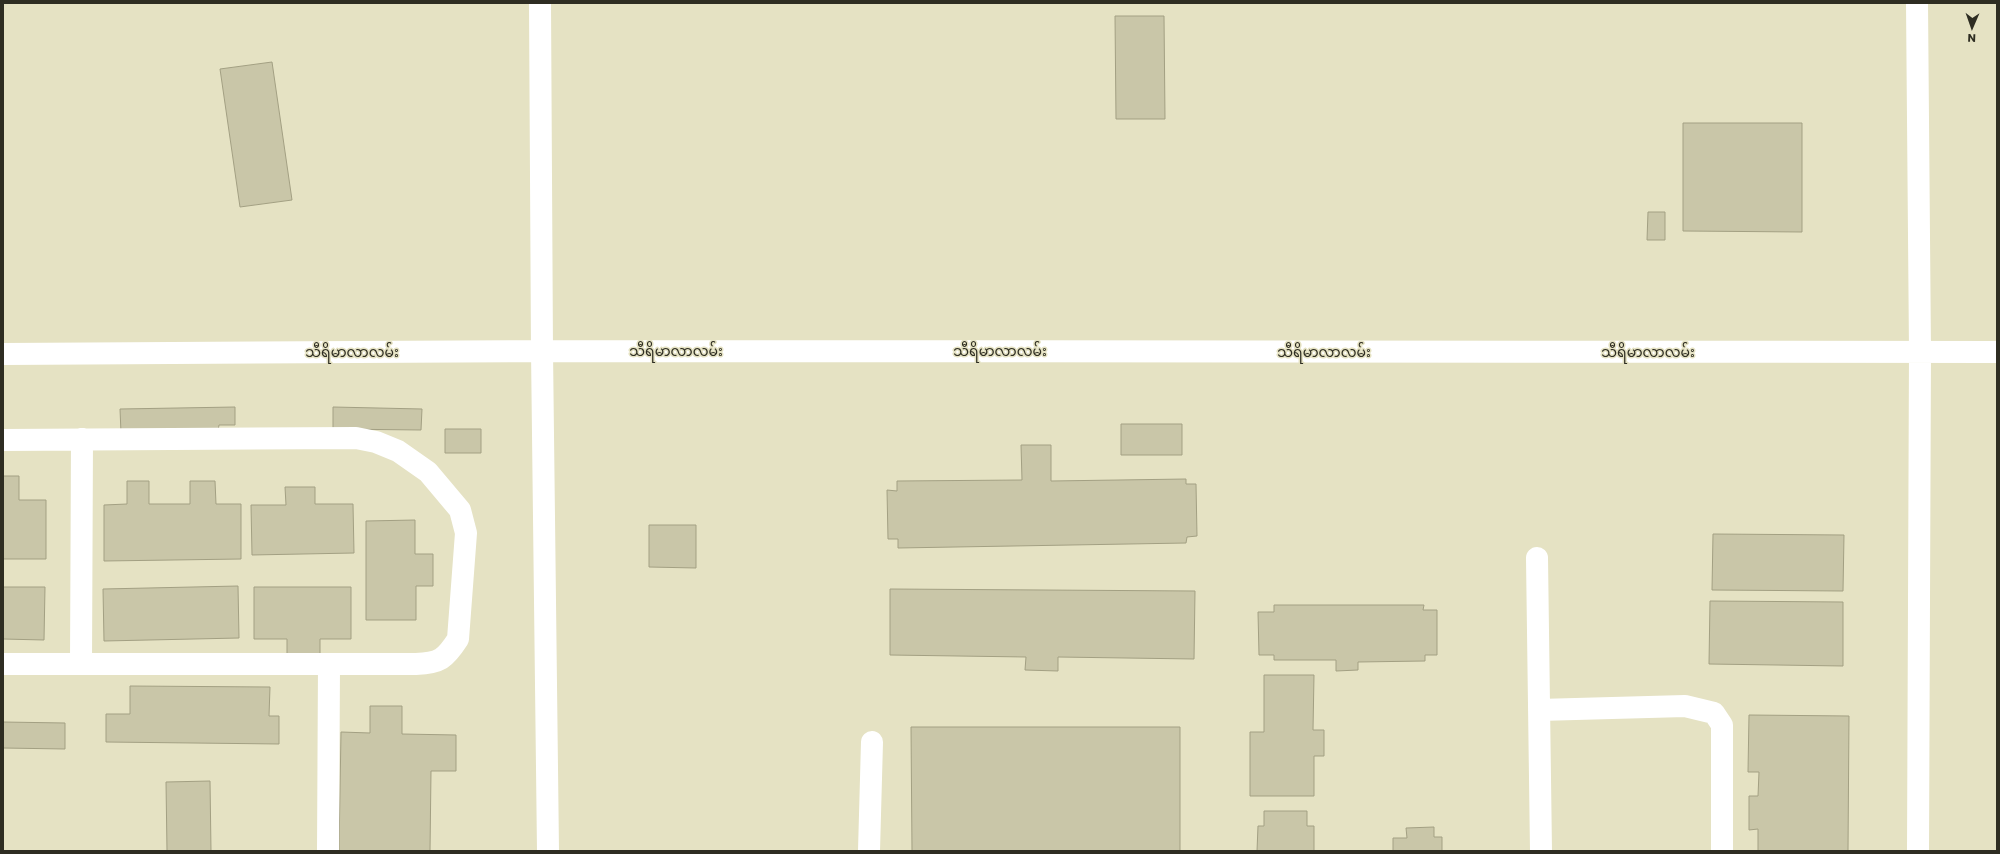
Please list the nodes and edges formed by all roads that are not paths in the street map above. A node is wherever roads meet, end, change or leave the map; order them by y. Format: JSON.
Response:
{"nodes":[{"id":1,"x":540,"y":3,"type":"edge"},
{"id":2,"x":1916,"y":3,"type":"edge"},
{"id":3,"x":542,"y":351,"type":"junction"},
{"id":4,"x":1920,"y":352,"type":"junction"},
{"id":5,"x":1997,"y":352,"type":"edge"},
{"id":6,"x":3,"y":354,"type":"edge"},
{"id":7,"x":3,"y":440,"type":"edge"},
{"id":8,"x":82,"y":440,"type":"junction"},
{"id":9,"x":1536,"y":558,"type":"dead end"},
{"id":10,"x":3,"y":664,"type":"edge"},
{"id":11,"x":81,"y":664,"type":"junction"},
{"id":12,"x":329,"y":665,"type":"junction"},
{"id":13,"x":1539,"y":710,"type":"junction"},
{"id":14,"x":872,"y":742,"type":"dead end"},
{"id":15,"x":328,"y":851,"type":"edge"},
{"id":16,"x":548,"y":851,"type":"edge"},
{"id":17,"x":869,"y":851,"type":"edge"},
{"id":18,"x":1541,"y":851,"type":"edge"},
{"id":19,"x":1722,"y":851,"type":"edge"},
{"id":20,"x":1918,"y":851,"type":"edge"}],
"edges":[{"from":1,"to":3,"type":"street"},
{"from":2,"to":4,"type":"street"},
{"from":3,"to":4,"type":"street","name":"သီရိမာလာလမ်း"},
{"from":3,"to":6,"type":"street","name":"သီရိမာလာလမ်း"},
{"from":3,"to":16,"type":"street"},
{"from":4,"to":5,"type":"street","name":"သီရိမာလာလမ်း"},
{"from":4,"to":20,"type":"street"},
{"from":7,"to":8,"type":"street"},
{"from":8,"to":11,"type":"street"},
{"from":8,"to":12,"type":"street"},
{"from":9,"to":13,"type":"street"},
{"from":10,"to":11,"type":"street"},
{"from":11,"to":12,"type":"street"},
{"from":12,"to":15,"type":"street"},
{"from":13,"to":18,"type":"street"},
{"from":13,"to":19,"type":"street"},
{"from":14,"to":17,"type":"street"}]}
